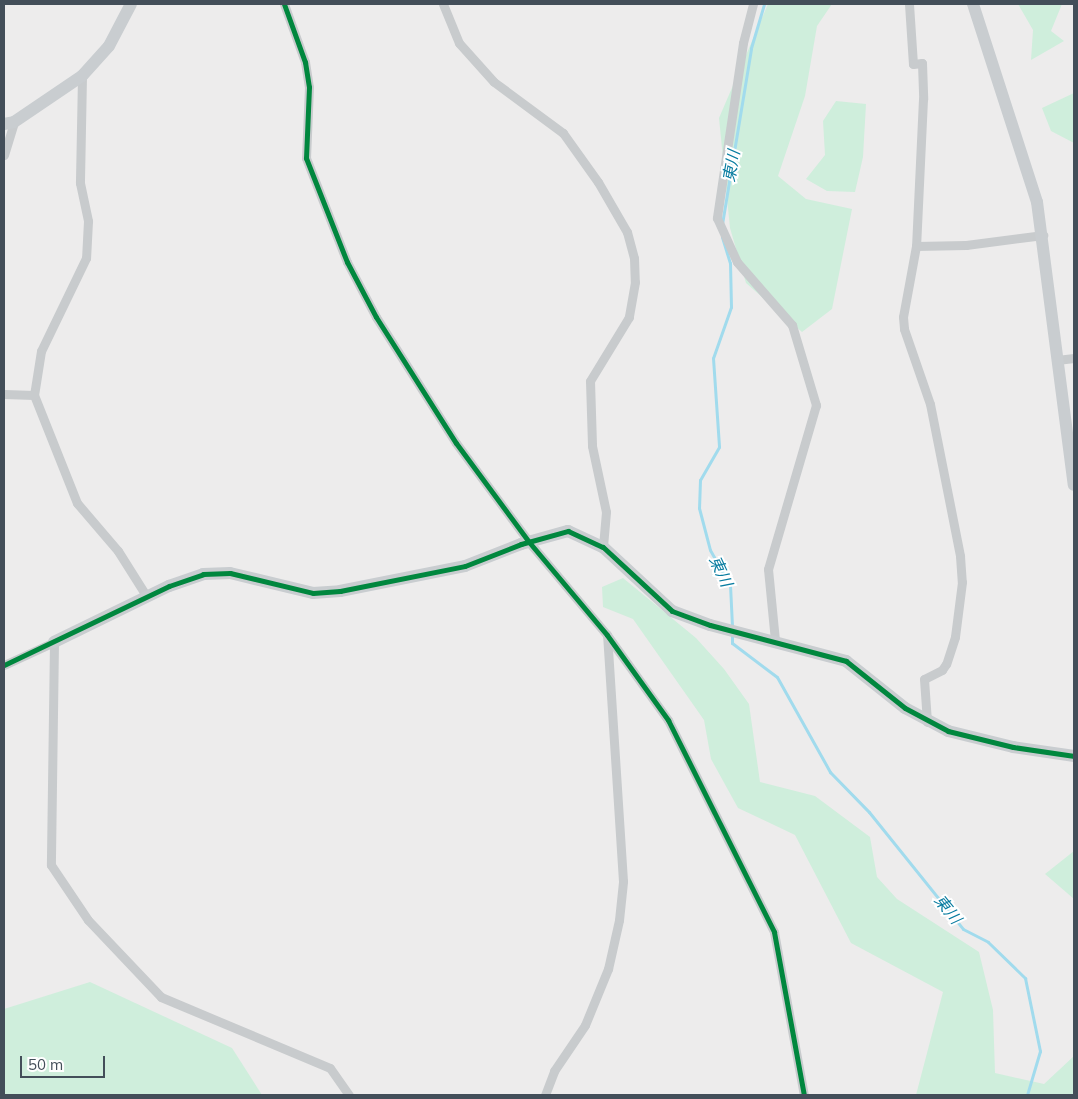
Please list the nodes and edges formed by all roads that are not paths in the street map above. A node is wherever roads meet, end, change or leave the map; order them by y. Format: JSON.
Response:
{"nodes":[{"id":1,"x":131,"y":4,"type":"edge"},
{"id":2,"x":284,"y":4,"type":"edge"},
{"id":3,"x":443,"y":4,"type":"edge"},
{"id":4,"x":753,"y":4,"type":"edge"},
{"id":5,"x":909,"y":4,"type":"edge"},
{"id":6,"x":973,"y":4,"type":"edge"},
{"id":7,"x":82,"y":76,"type":"junction"},
{"id":8,"x":9,"y":123,"type":"edge"},
{"id":9,"x":4,"y":156,"type":"edge"},
{"id":10,"x":1042,"y":235,"type":"junction"},
{"id":11,"x":916,"y":246,"type":"junction"},
{"id":12,"x":1074,"y":358,"type":"edge"},
{"id":13,"x":1057,"y":360,"type":"junction"},
{"id":14,"x":4,"y":394,"type":"edge"},
{"id":15,"x":34,"y":395,"type":"junction"},
{"id":16,"x":1074,"y":485,"type":"edge"},
{"id":17,"x":529,"y":542,"type":"junction"},
{"id":18,"x":603,"y":547,"type":"junction"},
{"id":19,"x":147,"y":597,"type":"junction"},
{"id":20,"x":606,"y":635,"type":"junction"},
{"id":21,"x":775,"y":640,"type":"junction"},
{"id":22,"x":54,"y":642,"type":"junction"},
{"id":23,"x":4,"y":665,"type":"edge"},
{"id":24,"x":927,"y":722,"type":"junction"},
{"id":25,"x":1074,"y":756,"type":"edge"},
{"id":26,"x":349,"y":1095,"type":"edge"},
{"id":27,"x":545,"y":1095,"type":"edge"},
{"id":28,"x":804,"y":1095,"type":"edge"}],
"edges":[{"from":1,"to":7,"type":"street"},
{"from":2,"to":17,"type":"street"},
{"from":3,"to":18,"type":"street"},
{"from":4,"to":21,"type":"street"},
{"from":5,"to":11,"type":"street"},
{"from":6,"to":10,"type":"street"},
{"from":7,"to":8,"type":"street"},
{"from":7,"to":15,"type":"street"},
{"from":8,"to":9,"type":"street"},
{"from":10,"to":11,"type":"street"},
{"from":10,"to":13,"type":"street"},
{"from":11,"to":24,"type":"street"},
{"from":12,"to":13,"type":"street"},
{"from":13,"to":16,"type":"street"},
{"from":14,"to":15,"type":"street"},
{"from":15,"to":19,"type":"street"},
{"from":17,"to":18,"type":"street"},
{"from":17,"to":19,"type":"street"},
{"from":17,"to":20,"type":"street"},
{"from":18,"to":21,"type":"street"},
{"from":19,"to":22,"type":"street"},
{"from":20,"to":27,"type":"street"},
{"from":20,"to":28,"type":"street"},
{"from":21,"to":24,"type":"street"},
{"from":22,"to":23,"type":"street"},
{"from":22,"to":26,"type":"street"},
{"from":24,"to":25,"type":"street"}]}
